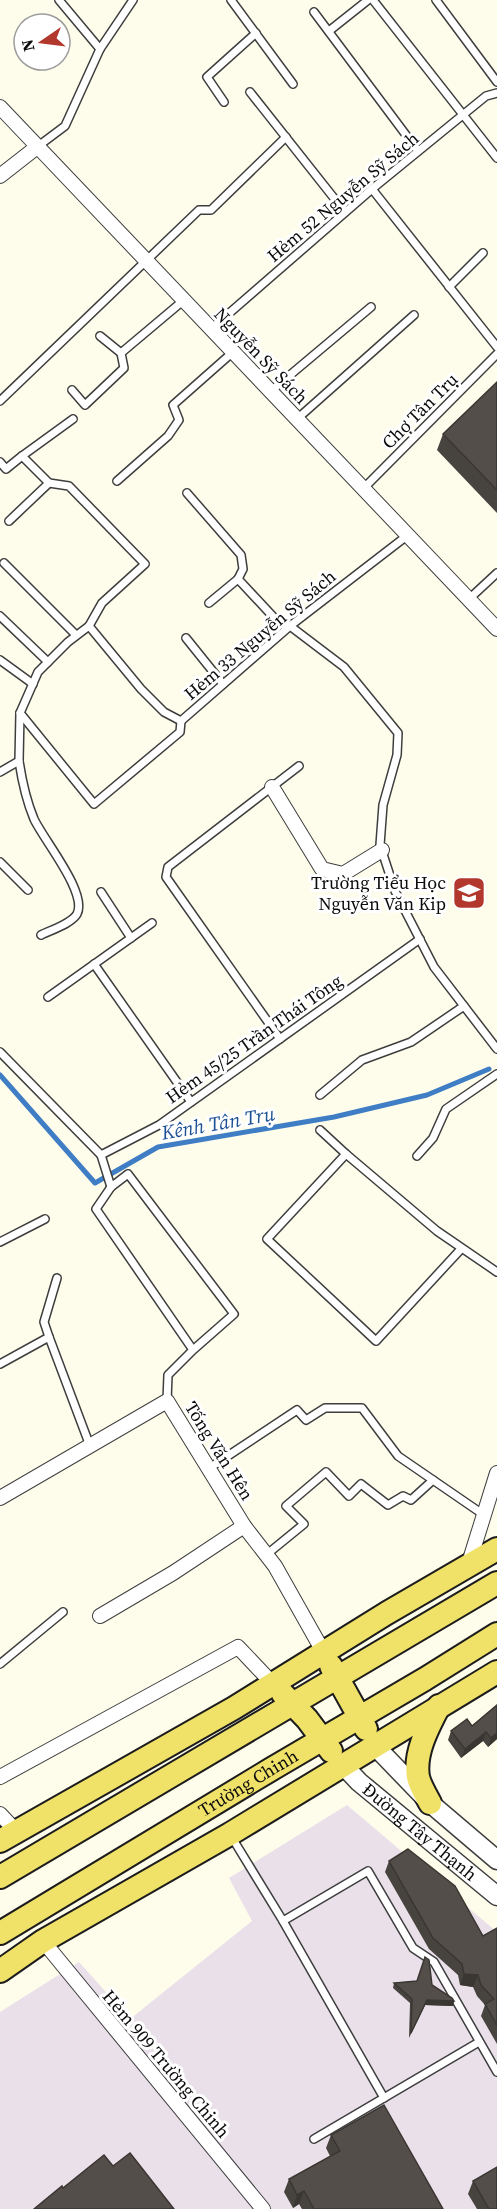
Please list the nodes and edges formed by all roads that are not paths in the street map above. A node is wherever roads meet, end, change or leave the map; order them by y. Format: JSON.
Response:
{"nodes":[{"id":1,"x":59,"y":0,"type":"edge"},
{"id":2,"x":133,"y":0,"type":"edge"},
{"id":3,"x":231,"y":0,"type":"edge"},
{"id":4,"x":368,"y":0,"type":"edge"},
{"id":5,"x":373,"y":0,"type":"edge"},
{"id":6,"x":436,"y":0,"type":"edge"},
{"id":7,"x":314,"y":12,"type":"dead end"},
{"id":8,"x":329,"y":31,"type":"junction"},
{"id":9,"x":256,"y":33,"type":"junction"},
{"id":10,"x":99,"y":49,"type":"junction"},
{"id":11,"x":497,"y":82,"type":"edge"},
{"id":12,"x":294,"y":84,"type":"dead end"},
{"id":13,"x":250,"y":92,"type":"dead end"},
{"id":14,"x":497,"y":93,"type":"edge"},
{"id":15,"x":224,"y":102,"type":"dead end"},
{"id":16,"x":0,"y":107,"type":"edge"},
{"id":17,"x":462,"y":116,"type":"junction"},
{"id":18,"x":286,"y":137,"type":"junction"},
{"id":19,"x":38,"y":147,"type":"junction"},
{"id":20,"x":418,"y":151,"type":"junction"},
{"id":21,"x":497,"y":158,"type":"edge"},
{"id":22,"x":0,"y":176,"type":"edge"},
{"id":23,"x":372,"y":189,"type":"junction"},
{"id":24,"x":345,"y":212,"type":"junction"},
{"id":25,"x":483,"y":253,"type":"dead end"},
{"id":26,"x":146,"y":261,"type":"junction"},
{"id":27,"x":449,"y":287,"type":"junction"},
{"id":28,"x":184,"y":300,"type":"junction"},
{"id":29,"x":371,"y":307,"type":"dead end"},
{"id":30,"x":414,"y":315,"type":"dead end"},
{"id":31,"x":211,"y":329,"type":"junction"},
{"id":32,"x":100,"y":336,"type":"dead end"},
{"id":33,"x":494,"y":337,"type":"edge"},
{"id":34,"x":497,"y":347,"type":"edge"},
{"id":35,"x":233,"y":352,"type":"junction"},
{"id":36,"x":121,"y":353,"type":"junction"},
{"id":37,"x":497,"y":354,"type":"edge"},
{"id":38,"x":72,"y":390,"type":"dead end"},
{"id":39,"x":271,"y":391,"type":"junction"},
{"id":40,"x":0,"y":401,"type":"edge"},
{"id":41,"x":73,"y":419,"type":"dead end"},
{"id":42,"x":297,"y":419,"type":"junction"},
{"id":43,"x":22,"y":456,"type":"junction"},
{"id":44,"x":0,"y":462,"type":"edge"},
{"id":45,"x":3,"y":471,"type":"edge"},
{"id":46,"x":117,"y":481,"type":"dead end"},
{"id":47,"x":49,"y":483,"type":"junction"},
{"id":48,"x":363,"y":489,"type":"junction"},
{"id":49,"x":187,"y":493,"type":"dead end"},
{"id":50,"x":9,"y":521,"type":"dead end"},
{"id":51,"x":408,"y":535,"type":"junction"},
{"id":52,"x":4,"y":563,"type":"dead end"},
{"id":53,"x":497,"y":573,"type":"edge"},
{"id":54,"x":238,"y":579,"type":"junction"},
{"id":55,"x":469,"y":599,"type":"junction"},
{"id":56,"x":209,"y":603,"type":"dead end"},
{"id":57,"x":0,"y":616,"type":"edge"},
{"id":58,"x":89,"y":626,"type":"junction"},
{"id":59,"x":290,"y":626,"type":"junction"},
{"id":60,"x":497,"y":629,"type":"edge"},
{"id":61,"x":76,"y":635,"type":"junction"},
{"id":62,"x":186,"y":638,"type":"dead end"},
{"id":63,"x":0,"y":660,"type":"edge"},
{"id":64,"x":48,"y":662,"type":"junction"},
{"id":65,"x":33,"y":684,"type":"junction"},
{"id":66,"x":223,"y":684,"type":"junction"},
{"id":67,"x":20,"y":713,"type":"junction"},
{"id":68,"x":181,"y":721,"type":"junction"},
{"id":69,"x":19,"y":761,"type":"junction"},
{"id":70,"x":299,"y":766,"type":"dead end"},
{"id":71,"x":0,"y":772,"type":"edge"},
{"id":72,"x":272,"y":787,"type":"junction"},
{"id":73,"x":382,"y":850,"type":"junction"},
{"id":74,"x":0,"y":862,"type":"edge"},
{"id":75,"x":28,"y":890,"type":"dead end"},
{"id":76,"x":101,"y":892,"type":"dead end"},
{"id":77,"x":152,"y":923,"type":"dead end"},
{"id":78,"x":41,"y":935,"type":"dead end"},
{"id":79,"x":131,"y":938,"type":"junction"},
{"id":80,"x":420,"y":939,"type":"junction"},
{"id":81,"x":94,"y":964,"type":"junction"},
{"id":82,"x":48,"y":997,"type":"dead end"},
{"id":83,"x":464,"y":1006,"type":"junction"},
{"id":84,"x":280,"y":1039,"type":"junction"},
{"id":85,"x":497,"y":1049,"type":"edge"},
{"id":86,"x":0,"y":1053,"type":"edge"},
{"id":87,"x":497,"y":1074,"type":"edge"},
{"id":88,"x":320,"y":1095,"type":"dead end"},
{"id":89,"x":191,"y":1102,"type":"junction"},
{"id":90,"x":320,"y":1130,"type":"dead end"},
{"id":91,"x":346,"y":1154,"type":"junction"},
{"id":92,"x":101,"y":1155,"type":"junction"},
{"id":93,"x":417,"y":1156,"type":"dead end"},
{"id":94,"x":111,"y":1187,"type":"junction"},
{"id":95,"x":45,"y":1219,"type":"dead end"},
{"id":96,"x":0,"y":1242,"type":"edge"},
{"id":97,"x":461,"y":1249,"type":"junction"},
{"id":98,"x":497,"y":1272,"type":"edge"},
{"id":99,"x":57,"y":1278,"type":"dead end"},
{"id":100,"x":49,"y":1337,"type":"junction"},
{"id":101,"x":193,"y":1350,"type":"junction"},
{"id":102,"x":0,"y":1364,"type":"edge"},
{"id":103,"x":167,"y":1401,"type":"junction"},
{"id":104,"x":90,"y":1446,"type":"junction"},
{"id":105,"x":208,"y":1468,"type":"junction"},
{"id":106,"x":497,"y":1473,"type":"edge"},
{"id":107,"x":433,"y":1480,"type":"junction"},
{"id":108,"x":0,"y":1498,"type":"edge"},
{"id":109,"x":484,"y":1515,"type":"junction"},
{"id":110,"x":244,"y":1526,"type":"junction"},
{"id":111,"x":497,"y":1549,"type":"edge"},
{"id":112,"x":266,"y":1555,"type":"junction"},
{"id":113,"x":468,"y":1566,"type":"junction"},
{"id":114,"x":497,"y":1583,"type":"edge"},
{"id":115,"x":63,"y":1612,"type":"dead end"},
{"id":116,"x":100,"y":1616,"type":"dead end"},
{"id":117,"x":497,"y":1634,"type":"edge"},
{"id":118,"x":476,"y":1646,"type":"junction"},
{"id":119,"x":324,"y":1653,"type":"junction"},
{"id":120,"x":0,"y":1664,"type":"edge"},
{"id":121,"x":497,"y":1672,"type":"edge"},
{"id":122,"x":338,"y":1677,"type":"junction"},
{"id":123,"x":273,"y":1684,"type":"junction"},
{"id":124,"x":293,"y":1705,"type":"junction"},
{"id":125,"x":438,"y":1709,"type":"junction"},
{"id":126,"x":360,"y":1718,"type":"junction"},
{"id":127,"x":322,"y":1740,"type":"junction"},
{"id":128,"x":375,"y":1746,"type":"junction"},
{"id":129,"x":343,"y":1765,"type":"junction"},
{"id":130,"x":0,"y":1777,"type":"edge"},
{"id":131,"x":430,"y":1803,"type":"junction"},
{"id":132,"x":0,"y":1814,"type":"edge"},
{"id":133,"x":230,"y":1834,"type":"junction"},
{"id":134,"x":8,"y":1836,"type":"edge"},
{"id":135,"x":497,"y":1860,"type":"edge"},
{"id":136,"x":0,"y":1877,"type":"edge"},
{"id":137,"x":497,"y":1896,"type":"edge"},
{"id":138,"x":283,"y":1921,"type":"junction"},
{"id":139,"x":0,"y":1933,"type":"edge"},
{"id":140,"x":43,"y":1941,"type":"junction"},
{"id":141,"x":0,"y":1971,"type":"edge"},
{"id":142,"x":479,"y":2042,"type":"junction"},
{"id":143,"x":497,"y":2072,"type":"edge"},
{"id":144,"x":384,"y":2097,"type":"junction"},
{"id":145,"x":314,"y":2139,"type":"dead end"},
{"id":146,"x":262,"y":2209,"type":"edge"}],
"edges":[{"from":1,"to":10,"type":"lane"},
{"from":2,"to":10,"type":"lane"},
{"from":3,"to":9,"type":"lane"},
{"from":4,"to":8,"type":"lane"},
{"from":5,"to":17,"type":"lane"},
{"from":6,"to":11,"type":"lane"},
{"from":7,"to":8,"type":"lane"},
{"from":8,"to":20,"type":"lane"},
{"from":9,"to":12,"type":"lane"},
{"from":9,"to":15,"type":"lane"},
{"from":10,"to":19,"type":"lane"},
{"from":13,"to":18,"type":"lane"},
{"from":14,"to":17,"type":"lane","name":"Hẻm 52 Nguyễn Sỹ Sách"},
{"from":16,"to":19,"type":"street","name":"Nguyễn Sỹ Sách"},
{"from":17,"to":20,"type":"lane","name":"Hẻm 52 Nguyễn Sỹ Sách"},
{"from":17,"to":21,"type":"lane"},
{"from":18,"to":24,"type":"lane"},
{"from":18,"to":26,"type":"lane"},
{"from":19,"to":22,"type":"street"},
{"from":19,"to":26,"type":"street","name":"Nguyễn Sỹ Sách"},
{"from":20,"to":23,"type":"lane","name":"Hẻm 52 Nguyễn Sỹ Sách"},
{"from":23,"to":24,"type":"lane","name":"Hẻm 52 Nguyễn Sỹ Sách"},
{"from":23,"to":27,"type":"lane"},
{"from":24,"to":31,"type":"lane","name":"Hẻm 52 Nguyễn Sỹ Sách"},
{"from":25,"to":27,"type":"lane"},
{"from":26,"to":28,"type":"street","name":"Nguyễn Sỹ Sách"},
{"from":26,"to":40,"type":"lane"},
{"from":27,"to":33,"type":"lane"},
{"from":28,"to":31,"type":"street","name":"Nguyễn Sỹ Sách"},
{"from":28,"to":36,"type":"lane"},
{"from":29,"to":39,"type":"lane"},
{"from":30,"to":42,"type":"lane"},
{"from":31,"to":35,"type":"street","name":"Nguyễn Sỹ Sách"},
{"from":32,"to":36,"type":"lane"},
{"from":33,"to":34,"type":"lane"},
{"from":35,"to":39,"type":"street","name":"Nguyễn Sỹ Sách"},
{"from":35,"to":46,"type":"lane"},
{"from":36,"to":38,"type":"lane"},
{"from":37,"to":48,"type":"lane","name":"Chợ Tân Trụ"},
{"from":39,"to":42,"type":"street","name":"Nguyễn Sỹ Sách"},
{"from":41,"to":43,"type":"lane"},
{"from":42,"to":48,"type":"street","name":"Nguyễn Sỹ Sách"},
{"from":43,"to":45,"type":"lane"},
{"from":43,"to":47,"type":"lane"},
{"from":44,"to":45,"type":"lane"},
{"from":47,"to":50,"type":"lane"},
{"from":47,"to":58,"type":"lane"},
{"from":48,"to":51,"type":"street","name":"Nguyễn Sỹ Sách"},
{"from":49,"to":54,"type":"lane"},
{"from":51,"to":55,"type":"street","name":"Nguyễn Sỹ Sách"},
{"from":51,"to":59,"type":"lane","name":"Hẻm 33 Nguyễn Sỹ Sách"},
{"from":52,"to":61,"type":"lane"},
{"from":53,"to":55,"type":"lane"},
{"from":54,"to":56,"type":"lane"},
{"from":54,"to":59,"type":"lane"},
{"from":55,"to":60,"type":"street","name":"Nguyễn Sỹ Sách"},
{"from":57,"to":64,"type":"lane"},
{"from":58,"to":61,"type":"lane"},
{"from":58,"to":68,"type":"lane","name":"Hẻm 33 Nguyễn Sỹ Sách"},
{"from":59,"to":66,"type":"lane","name":"Hẻm 33 Nguyễn Sỹ Sách"},
{"from":59,"to":73,"type":"lane"},
{"from":61,"to":64,"type":"lane"},
{"from":62,"to":66,"type":"lane"},
{"from":63,"to":65,"type":"lane"},
{"from":64,"to":65,"type":"lane"},
{"from":65,"to":67,"type":"lane"},
{"from":66,"to":68,"type":"lane","name":"Hẻm 33 Nguyễn Sỹ Sách"},
{"from":67,"to":68,"type":"lane"},
{"from":67,"to":69,"type":"lane"},
{"from":69,"to":71,"type":"lane"},
{"from":69,"to":78,"type":"lane"},
{"from":70,"to":72,"type":"lane"},
{"from":72,"to":73,"type":"street"},
{"from":72,"to":84,"type":"lane"},
{"from":73,"to":80,"type":"lane"},
{"from":74,"to":75,"type":"lane"},
{"from":76,"to":79,"type":"lane"},
{"from":77,"to":79,"type":"lane"},
{"from":79,"to":81,"type":"lane"},
{"from":80,"to":83,"type":"lane"},
{"from":80,"to":84,"type":"lane","name":"Hẻm 45/25 Trần Thái Tông"},
{"from":81,"to":82,"type":"lane"},
{"from":81,"to":89,"type":"lane"},
{"from":83,"to":85,"type":"lane"},
{"from":83,"to":88,"type":"lane"},
{"from":84,"to":89,"type":"lane","name":"Hẻm 45/25 Trần Thái Tông"},
{"from":86,"to":92,"type":"lane"},
{"from":87,"to":93,"type":"lane"},
{"from":89,"to":92,"type":"lane","name":"Hẻm 45/25 Trần Thái Tông"},
{"from":90,"to":91,"type":"lane"},
{"from":91,"to":97,"type":"lane"},
{"from":91,"to":97,"type":"lane"},
{"from":92,"to":94,"type":"lane"},
{"from":94,"to":101,"type":"lane"},
{"from":94,"to":101,"type":"lane"},
{"from":95,"to":96,"type":"lane"},
{"from":97,"to":98,"type":"lane"},
{"from":99,"to":100,"type":"lane"},
{"from":100,"to":102,"type":"lane"},
{"from":100,"to":104,"type":"lane"},
{"from":101,"to":103,"type":"lane"},
{"from":103,"to":104,"type":"street","name":"Tống Văn Hên"},
{"from":103,"to":105,"type":"street","name":"Tống Văn Hên"},
{"from":104,"to":108,"type":"street","name":"Tống Văn Hên"},
{"from":105,"to":107,"type":"lane"},
{"from":105,"to":110,"type":"street","name":"Tống Văn Hên"},
{"from":106,"to":109,"type":"street"},
{"from":107,"to":109,"type":"lane"},
{"from":107,"to":112,"type":"lane"},
{"from":109,"to":113,"type":"street"},
{"from":110,"to":112,"type":"street","name":"Tống Văn Hên"},
{"from":110,"to":116,"type":"street"},
{"from":111,"to":113,"type":"main road"},
{"from":112,"to":119,"type":"street","name":"Tống Văn Hên"},
{"from":113,"to":119,"type":"main road"},
{"from":114,"to":122,"type":"main road"},
{"from":115,"to":120,"type":"lane"},
{"from":117,"to":118,"type":"main road","name":"Trường Chinh"},
{"from":118,"to":125,"type":"main road"},
{"from":118,"to":126,"type":"main road","name":"Trường Chinh"},
{"from":119,"to":122,"type":"main road"},
{"from":119,"to":123,"type":"main road"},
{"from":121,"to":125,"type":"main road","name":"Trường Chinh"},
{"from":122,"to":124,"type":"main road"},
{"from":122,"to":126,"type":"main road"},
{"from":123,"to":124,"type":"main road"},
{"from":123,"to":130,"type":"street"},
{"from":123,"to":134,"type":"main road"},
{"from":124,"to":127,"type":"main road"},
{"from":124,"to":136,"type":"main road"},
{"from":125,"to":128,"type":"main road","name":"Trường Chinh"},
{"from":125,"to":131,"type":"main road"},
{"from":126,"to":127,"type":"main road","name":"Trường Chinh"},
{"from":126,"to":128,"type":"main road"},
{"from":127,"to":129,"type":"main road"},
{"from":127,"to":139,"type":"main road","name":"Trường Chinh"},
{"from":128,"to":129,"type":"main road","name":"Trường Chinh"},
{"from":128,"to":131,"type":"street","name":"Đường Tây Thạnh"},
{"from":129,"to":133,"type":"main road","name":"Trường Chinh"},
{"from":129,"to":137,"type":"street","name":"Đường Tây Thạnh"},
{"from":131,"to":135,"type":"street","name":"Đường Tây Thạnh"},
{"from":132,"to":134,"type":"street"},
{"from":133,"to":138,"type":"lane"},
{"from":133,"to":140,"type":"main road","name":"Trường Chinh"},
{"from":138,"to":142,"type":"lane"},
{"from":138,"to":144,"type":"lane"},
{"from":140,"to":141,"type":"main road","name":"Trường Chinh"},
{"from":140,"to":146,"type":"street","name":"Hẻm 909 Trường Chinh"},
{"from":142,"to":143,"type":"lane"},
{"from":142,"to":144,"type":"lane"},
{"from":144,"to":145,"type":"lane"}]}
